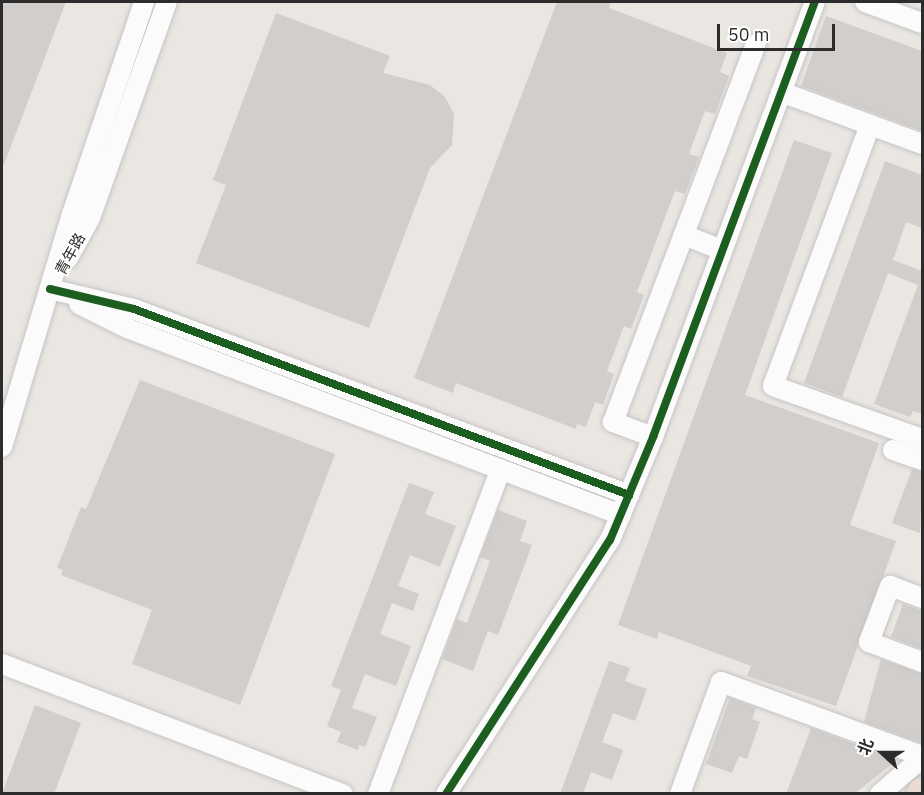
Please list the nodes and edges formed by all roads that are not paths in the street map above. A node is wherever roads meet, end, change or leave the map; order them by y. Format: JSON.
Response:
{"nodes":[{"id":1,"x":144,"y":2,"type":"edge"},
{"id":2,"x":167,"y":2,"type":"edge"},
{"id":3,"x":815,"y":2,"type":"edge"},
{"id":4,"x":865,"y":2,"type":"edge"},
{"id":5,"x":922,"y":23,"type":"edge"},
{"id":6,"x":756,"y":44,"type":"dead end"},
{"id":7,"x":781,"y":92,"type":"junction"},
{"id":8,"x":870,"y":125,"type":"junction"},
{"id":9,"x":922,"y":144,"type":"edge"},
{"id":10,"x":684,"y":235,"type":"junction"},
{"id":11,"x":722,"y":250,"type":"junction"},
{"id":12,"x":50,"y":289,"type":"junction"},
{"id":13,"x":653,"y":437,"type":"junction"},
{"id":14,"x":922,"y":439,"type":"edge"},
{"id":15,"x":2,"y":447,"type":"edge"},
{"id":16,"x":893,"y":450,"type":"dead end"},
{"id":17,"x":922,"y":460,"type":"edge"},
{"id":18,"x":501,"y":469,"type":"junction"},
{"id":19,"x":629,"y":495,"type":"junction"},
{"id":20,"x":621,"y":514,"type":"junction"},
{"id":21,"x":922,"y":598,"type":"edge"},
{"id":22,"x":922,"y":663,"type":"edge"},
{"id":23,"x":2,"y":664,"type":"edge"},
{"id":24,"x":922,"y":757,"type":"edge"},
{"id":25,"x":343,"y":794,"type":"edge"},
{"id":26,"x":378,"y":794,"type":"edge"},
{"id":27,"x":446,"y":794,"type":"edge"},
{"id":28,"x":680,"y":794,"type":"edge"},
{"id":29,"x":880,"y":794,"type":"edge"}],
"edges":[{"from":1,"to":12,"type":"street","name":"青年路"},
{"from":2,"to":12,"type":"street","name":"青年路"},
{"from":3,"to":7,"type":"street"},
{"from":4,"to":5,"type":"street"},
{"from":6,"to":10,"type":"street"},
{"from":7,"to":8,"type":"street"},
{"from":7,"to":11,"type":"street"},
{"from":8,"to":9,"type":"street"},
{"from":8,"to":14,"type":"street"},
{"from":10,"to":11,"type":"street"},
{"from":10,"to":13,"type":"street"},
{"from":11,"to":13,"type":"street"},
{"from":12,"to":15,"type":"street"},
{"from":12,"to":18,"type":"street"},
{"from":12,"to":19,"type":"street"},
{"from":13,"to":19,"type":"street"},
{"from":16,"to":17,"type":"street"},
{"from":18,"to":20,"type":"street"},
{"from":18,"to":26,"type":"street"},
{"from":19,"to":20,"type":"street"},
{"from":20,"to":27,"type":"street"},
{"from":21,"to":22,"type":"street"},
{"from":23,"to":25,"type":"street"},
{"from":24,"to":28,"type":"street"},
{"from":24,"to":29,"type":"street"}]}
